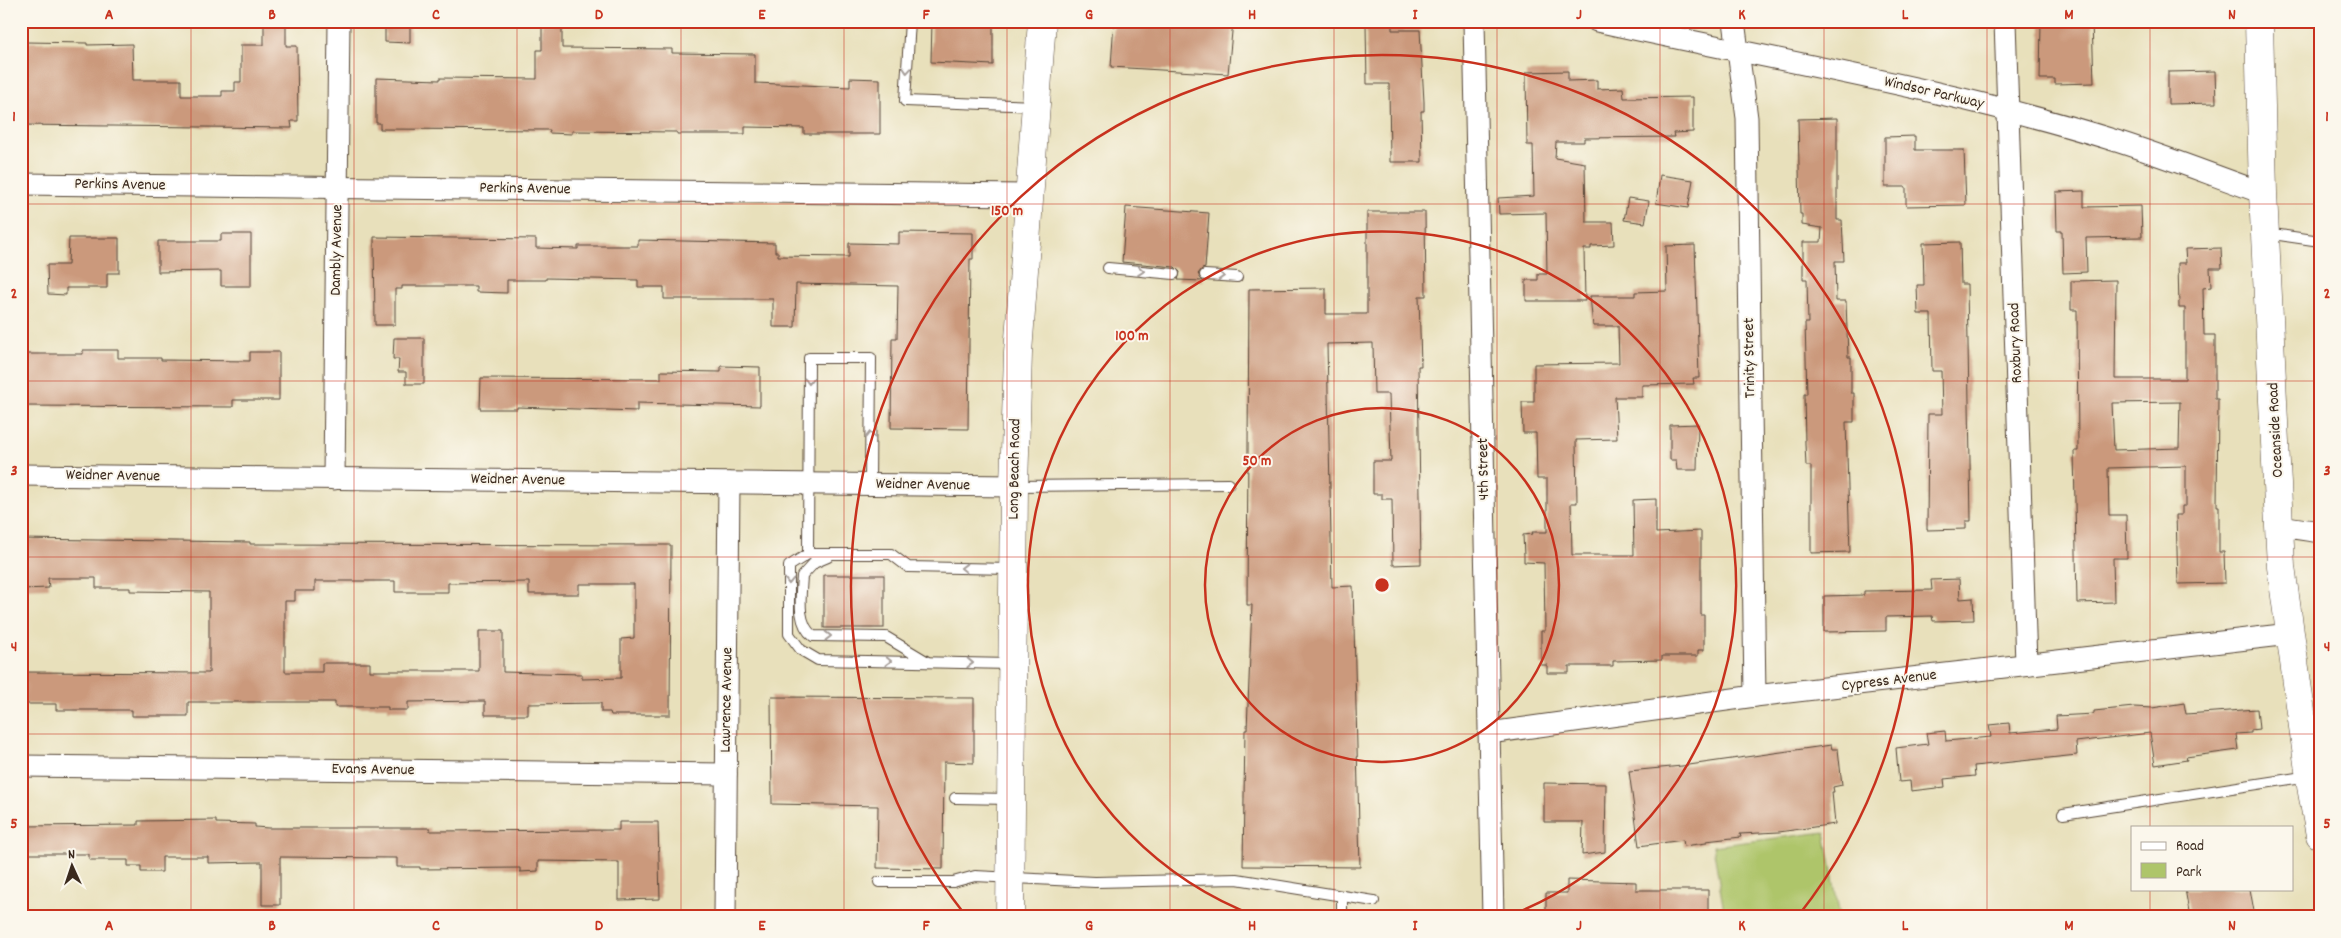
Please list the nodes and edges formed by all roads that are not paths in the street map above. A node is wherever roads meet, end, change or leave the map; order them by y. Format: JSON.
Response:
{"nodes":[{"id":1,"x":339,"y":21,"type":"edge"},
{"id":2,"x":910,"y":21,"type":"edge"},
{"id":3,"x":1042,"y":21,"type":"edge"},
{"id":4,"x":1474,"y":21,"type":"edge"},
{"id":5,"x":1597,"y":21,"type":"edge"},
{"id":6,"x":1734,"y":21,"type":"edge"},
{"id":7,"x":2005,"y":21,"type":"edge"},
{"id":8,"x":2259,"y":21,"type":"edge"},
{"id":9,"x":1738,"y":52,"type":"junction"},
{"id":10,"x":1035,"y":106,"type":"junction"},
{"id":11,"x":2009,"y":111,"type":"junction"},
{"id":12,"x":21,"y":184,"type":"edge"},
{"id":13,"x":337,"y":187,"type":"junction"},
{"id":14,"x":2264,"y":193,"type":"junction"},
{"id":15,"x":1029,"y":195,"type":"junction"},
{"id":16,"x":2266,"y":233,"type":"junction"},
{"id":17,"x":2320,"y":241,"type":"edge"},
{"id":18,"x":1108,"y":268,"type":"dead end"},
{"id":19,"x":1174,"y":274,"type":"dead end"},
{"id":20,"x":1205,"y":275,"type":"dead end"},
{"id":21,"x":1237,"y":277,"type":"dead end"},
{"id":22,"x":21,"y":475,"type":"edge"},
{"id":23,"x":334,"y":478,"type":"junction"},
{"id":24,"x":729,"y":483,"type":"junction"},
{"id":25,"x":809,"y":484,"type":"junction"},
{"id":26,"x":870,"y":484,"type":"junction"},
{"id":27,"x":1229,"y":484,"type":"dead end"},
{"id":28,"x":1014,"y":486,"type":"junction"},
{"id":29,"x":2280,"y":526,"type":"junction"},
{"id":30,"x":2320,"y":532,"type":"edge"},
{"id":31,"x":808,"y":554,"type":"junction"},
{"id":32,"x":834,"y":554,"type":"junction"},
{"id":33,"x":1013,"y":569,"type":"junction"},
{"id":34,"x":2290,"y":634,"type":"junction"},
{"id":35,"x":927,"y":662,"type":"junction"},
{"id":36,"x":1012,"y":664,"type":"junction"},
{"id":37,"x":2026,"y":664,"type":"junction"},
{"id":38,"x":1755,"y":696,"type":"junction"},
{"id":39,"x":1489,"y":733,"type":"junction"},
{"id":40,"x":21,"y":766,"type":"edge"},
{"id":41,"x":726,"y":774,"type":"junction"},
{"id":42,"x":2310,"y":776,"type":"junction"},
{"id":43,"x":955,"y":798,"type":"dead end"},
{"id":44,"x":1012,"y":799,"type":"junction"},
{"id":45,"x":2063,"y":814,"type":"dead end"},
{"id":46,"x":2320,"y":836,"type":"edge"},
{"id":47,"x":1011,"y":877,"type":"junction"},
{"id":48,"x":879,"y":882,"type":"dead end"},
{"id":49,"x":1342,"y":896,"type":"junction"},
{"id":50,"x":1374,"y":901,"type":"dead end"},
{"id":51,"x":725,"y":917,"type":"edge"},
{"id":52,"x":1010,"y":917,"type":"edge"},
{"id":53,"x":1342,"y":917,"type":"edge"},
{"id":54,"x":1493,"y":917,"type":"edge"}],
"edges":[{"from":1,"to":13,"type":"street","name":"Dambly Avenue"},
{"from":2,"to":10,"type":"lane","one_way":true},
{"from":3,"to":10,"type":"main road","name":"Long Beach Road"},
{"from":4,"to":39,"type":"street","name":"4th Street"},
{"from":5,"to":9,"type":"street","name":"Windsor Parkway"},
{"from":6,"to":9,"type":"street","name":"Trinity Street"},
{"from":7,"to":11,"type":"street","name":"Roxbury Road"},
{"from":8,"to":14,"type":"main road","name":"Oceanside Road"},
{"from":9,"to":11,"type":"street","name":"Windsor Parkway"},
{"from":9,"to":38,"type":"street","name":"Trinity Street"},
{"from":10,"to":15,"type":"main road","name":"Long Beach Road"},
{"from":11,"to":14,"type":"street","name":"Windsor Parkway"},
{"from":11,"to":37,"type":"street","name":"Roxbury Road"},
{"from":12,"to":13,"type":"street","name":"Perkins Avenue"},
{"from":13,"to":15,"type":"street","name":"Perkins Avenue"},
{"from":13,"to":23,"type":"street","name":"Dambly Avenue"},
{"from":14,"to":16,"type":"main road","name":"Oceanside Road"},
{"from":15,"to":28,"type":"main road","name":"Long Beach Road"},
{"from":16,"to":17,"type":"lane"},
{"from":16,"to":29,"type":"main road","name":"Oceanside Road"},
{"from":18,"to":19,"type":"lane","one_way":true},
{"from":20,"to":21,"type":"lane","one_way":true},
{"from":22,"to":23,"type":"street","name":"Weidner Avenue"},
{"from":23,"to":24,"type":"street","name":"Weidner Avenue"},
{"from":24,"to":25,"type":"street","name":"Weidner Avenue"},
{"from":24,"to":41,"type":"street","name":"Lawrence Avenue"},
{"from":25,"to":26,"type":"street","name":"Weidner Avenue"},
{"from":26,"to":25,"type":"lane","one_way":true},
{"from":25,"to":31,"type":"lane"},
{"from":26,"to":28,"type":"street","name":"Weidner Avenue"},
{"from":27,"to":28,"type":"lane"},
{"from":28,"to":33,"type":"main road","name":"Long Beach Road"},
{"from":29,"to":30,"type":"street"},
{"from":29,"to":34,"type":"main road","name":"Oceanside Road"},
{"from":31,"to":32,"type":"lane"},
{"from":31,"to":35,"type":"lane","one_way":true},
{"from":33,"to":32,"type":"lane","one_way":true},
{"from":32,"to":35,"type":"lane","one_way":true},
{"from":33,"to":36,"type":"main road","name":"Long Beach Road"},
{"from":34,"to":37,"type":"street","name":"Cypress Avenue"},
{"from":34,"to":42,"type":"main road","name":"Oceanside Road"},
{"from":35,"to":36,"type":"lane","one_way":true},
{"from":36,"to":44,"type":"main road","name":"Long Beach Road"},
{"from":37,"to":38,"type":"street","name":"Cypress Avenue"},
{"from":38,"to":39,"type":"street","name":"Cypress Avenue"},
{"from":39,"to":54,"type":"street","name":"4th Street"},
{"from":40,"to":41,"type":"street","name":"Evans Avenue"},
{"from":41,"to":51,"type":"street","name":"Lawrence Avenue"},
{"from":42,"to":45,"type":"lane"},
{"from":42,"to":46,"type":"main road","name":"Oceanside Road"},
{"from":43,"to":44,"type":"lane"},
{"from":44,"to":47,"type":"main road","name":"Long Beach Road"},
{"from":47,"to":48,"type":"lane"},
{"from":47,"to":49,"type":"lane"},
{"from":47,"to":52,"type":"main road","name":"Long Beach Road"},
{"from":49,"to":50,"type":"lane"},
{"from":49,"to":53,"type":"lane"}]}
